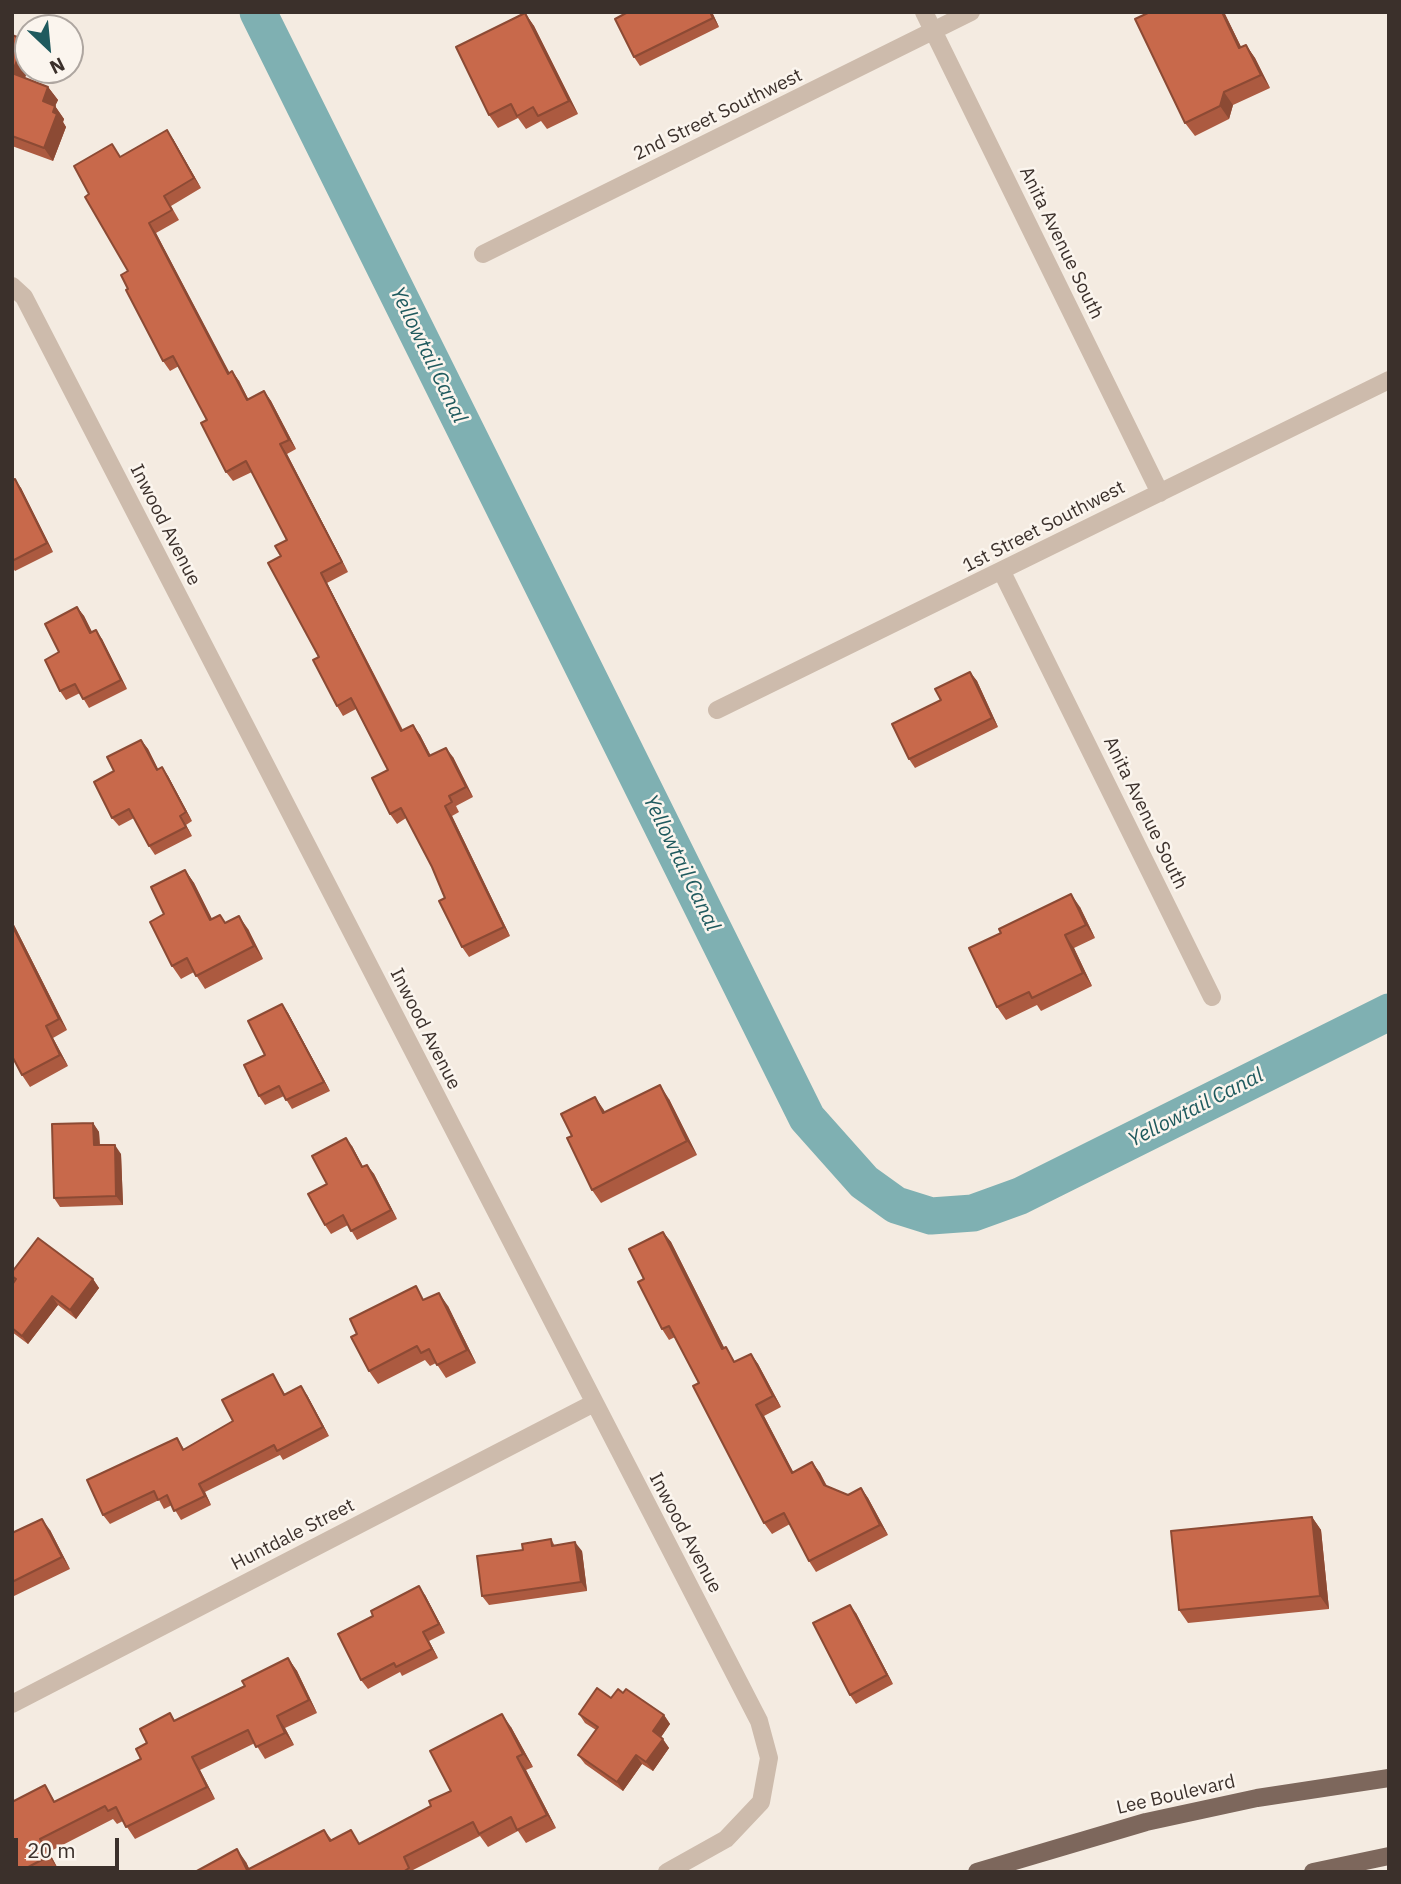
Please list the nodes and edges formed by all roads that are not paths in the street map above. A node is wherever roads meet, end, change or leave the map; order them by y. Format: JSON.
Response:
{"nodes":[{"id":1,"x":924,"y":12,"type":"edge"},
{"id":2,"x":971,"y":12,"type":"edge"},
{"id":3,"x":933,"y":31,"type":"junction"},
{"id":4,"x":483,"y":254,"type":"dead end"},
{"id":5,"x":12,"y":286,"type":"edge"},
{"id":6,"x":1389,"y":380,"type":"edge"},
{"id":7,"x":1160,"y":493,"type":"junction"},
{"id":8,"x":1002,"y":572,"type":"junction"},
{"id":9,"x":717,"y":710,"type":"dead end"},
{"id":10,"x":1212,"y":997,"type":"dead end"},
{"id":11,"x":594,"y":1404,"type":"junction"},
{"id":12,"x":12,"y":1704,"type":"edge"},
{"id":13,"x":1389,"y":1777,"type":"edge"},
{"id":14,"x":1389,"y":1856,"type":"edge"},
{"id":15,"x":667,"y":1872,"type":"edge"},
{"id":16,"x":977,"y":1872,"type":"edge"},
{"id":17,"x":1313,"y":1872,"type":"edge"}],
"edges":[{"from":1,"to":3,"type":"street","name":"Anita Avenue South"},
{"from":2,"to":3,"type":"street","name":"2nd Street Southwest"},
{"from":3,"to":4,"type":"street","name":"2nd Street Southwest"},
{"from":3,"to":7,"type":"street","name":"Anita Avenue South"},
{"from":5,"to":11,"type":"street","name":"Inwood Avenue"},
{"from":6,"to":7,"type":"street","name":"1st Street Southwest"},
{"from":7,"to":8,"type":"street","name":"1st Street Southwest"},
{"from":8,"to":9,"type":"street","name":"1st Street Southwest"},
{"from":8,"to":10,"type":"street","name":"Anita Avenue South"},
{"from":11,"to":12,"type":"street","name":"Huntdale Street"},
{"from":11,"to":15,"type":"street","name":"Inwood Avenue"},
{"from":13,"to":16,"type":"main road","name":"Lee Boulevard"},
{"from":14,"to":17,"type":"main road"}]}
